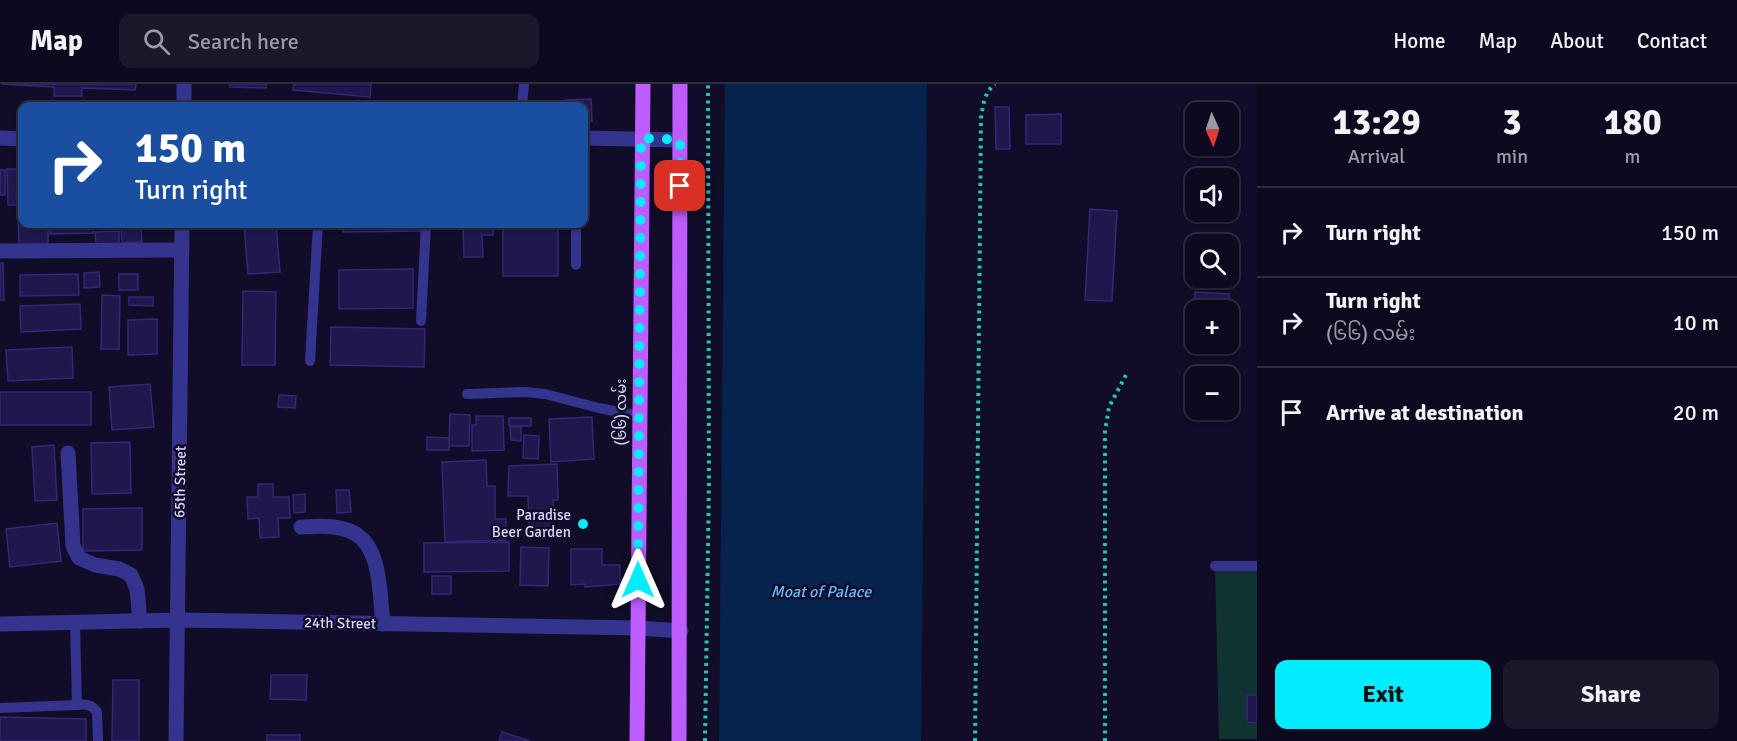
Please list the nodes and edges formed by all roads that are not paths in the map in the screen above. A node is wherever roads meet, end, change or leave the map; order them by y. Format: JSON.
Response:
{"nodes":[{"id":1,"x":184,"y":84,"type":"edge"},
{"id":2,"x":524,"y":84,"type":"edge"},
{"id":3,"x":643,"y":84,"type":"edge"},
{"id":4,"x":680,"y":84,"type":"edge"},
{"id":5,"x":184,"y":102,"type":"edge"},
{"id":6,"x":522,"y":102,"type":"edge"},
{"id":7,"x":0,"y":138,"type":"edge"},
{"id":8,"x":588,"y":138,"type":"edge"},
{"id":9,"x":641,"y":138,"type":"junction"},
{"id":10,"x":18,"y":139,"type":"edge"},
{"id":11,"x":680,"y":140,"type":"junction"},
{"id":12,"x":182,"y":228,"type":"edge"},
{"id":13,"x":318,"y":228,"type":"edge"},
{"id":14,"x":426,"y":228,"type":"edge"},
{"id":15,"x":576,"y":228,"type":"edge"},
{"id":16,"x":182,"y":250,"type":"junction"},
{"id":17,"x":0,"y":251,"type":"edge"},
{"id":18,"x":576,"y":265,"type":"dead end"},
{"id":19,"x":421,"y":321,"type":"dead end"},
{"id":20,"x":310,"y":361,"type":"dead end"},
{"id":21,"x":467,"y":394,"type":"dead end"},
{"id":22,"x":639,"y":416,"type":"junction"},
{"id":23,"x":68,"y":453,"type":"dead end"},
{"id":24,"x":301,"y":527,"type":"dead end"},
{"id":25,"x":1215,"y":566,"type":"dead end"},
{"id":26,"x":1257,"y":566,"type":"edge"},
{"id":27,"x":178,"y":620,"type":"junction"},
{"id":28,"x":140,"y":621,"type":"junction"},
{"id":29,"x":75,"y":622,"type":"junction"},
{"id":30,"x":0,"y":624,"type":"edge"},
{"id":31,"x":383,"y":624,"type":"junction"},
{"id":32,"x":638,"y":628,"type":"junction"},
{"id":33,"x":681,"y":630,"type":"junction"},
{"id":34,"x":76,"y":705,"type":"junction"},
{"id":35,"x":0,"y":708,"type":"edge"},
{"id":36,"x":98,"y":741,"type":"edge"},
{"id":37,"x":176,"y":741,"type":"edge"},
{"id":38,"x":637,"y":741,"type":"edge"},
{"id":39,"x":679,"y":741,"type":"edge"}],
"edges":[{"from":1,"to":5,"type":"street"},
{"from":2,"to":6,"type":"lane"},
{"from":3,"to":9,"type":"main road","name":"(၆၆) လမ်း"},
{"from":4,"to":11,"type":"main road"},
{"from":7,"to":10,"type":"street"},
{"from":8,"to":9,"type":"street"},
{"from":9,"to":11,"type":"street"},
{"from":9,"to":22,"type":"main road","name":"(၆၆) လမ်း"},
{"from":11,"to":33,"type":"main road"},
{"from":12,"to":16,"type":"street","name":"65th Street"},
{"from":13,"to":20,"type":"lane"},
{"from":14,"to":19,"type":"lane"},
{"from":15,"to":18,"type":"lane"},
{"from":16,"to":17,"type":"street"},
{"from":16,"to":27,"type":"street","name":"65th Street"},
{"from":21,"to":22,"type":"lane"},
{"from":22,"to":32,"type":"main road","name":"(၆၆) လမ်း"},
{"from":23,"to":28,"type":"street"},
{"from":24,"to":31,"type":"street"},
{"from":25,"to":26,"type":"lane"},
{"from":27,"to":28,"type":"street","name":"24th Street"},
{"from":27,"to":31,"type":"street","name":"24th Street"},
{"from":27,"to":37,"type":"street","name":"65th Street"},
{"from":28,"to":29,"type":"street","name":"24th Street"},
{"from":29,"to":30,"type":"street","name":"24th Street"},
{"from":29,"to":34,"type":"lane"},
{"from":31,"to":32,"type":"street","name":"24th Street"},
{"from":32,"to":33,"type":"street","name":"24th Street"},
{"from":32,"to":38,"type":"main road","name":"(၆၆) လမ်း"},
{"from":33,"to":39,"type":"main road"},
{"from":34,"to":35,"type":"lane"},
{"from":34,"to":36,"type":"lane"}]}
